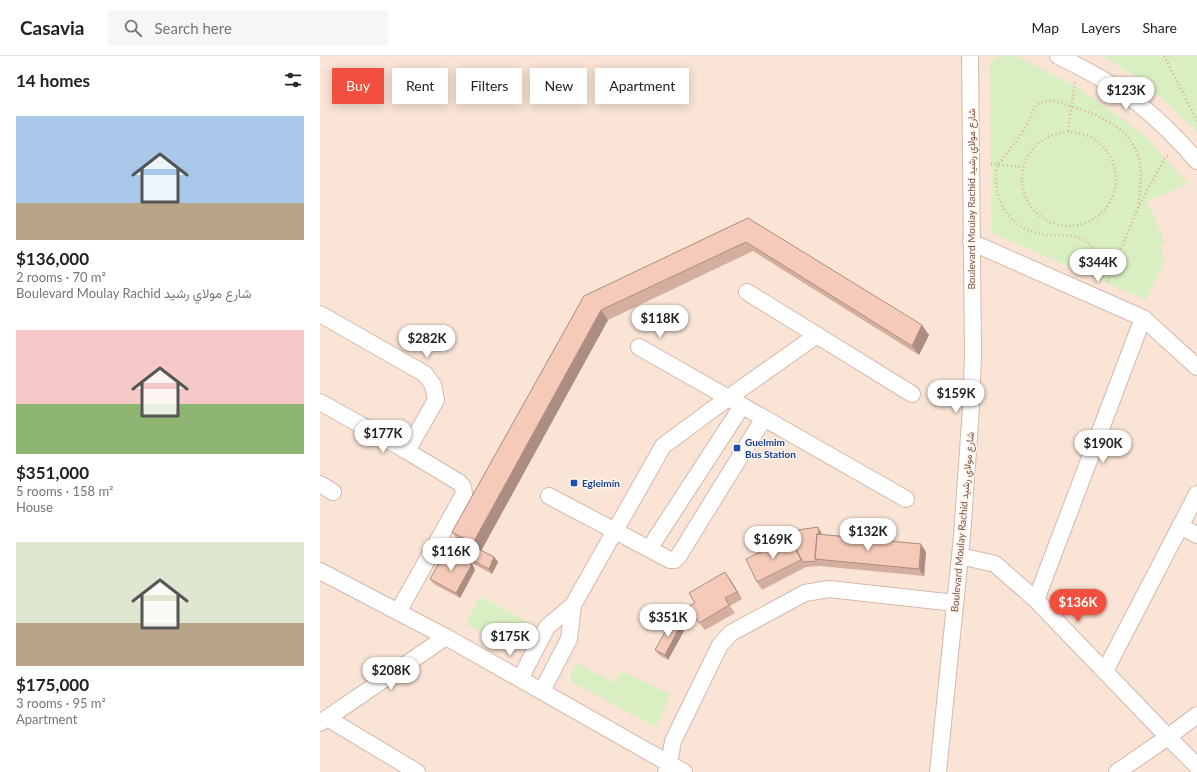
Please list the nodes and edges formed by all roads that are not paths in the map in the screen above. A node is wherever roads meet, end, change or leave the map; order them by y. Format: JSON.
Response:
{"nodes":[{"id":1,"x":970,"y":56,"type":"edge"},
{"id":2,"x":1058,"y":56,"type":"edge"},
{"id":3,"x":1192,"y":156,"type":"edge"},
{"id":4,"x":971,"y":242,"type":"junction"},
{"id":5,"x":748,"y":292,"type":"dead end"},
{"id":6,"x":320,"y":314,"type":"edge"},
{"id":7,"x":1143,"y":318,"type":"junction"},
{"id":8,"x":817,"y":335,"type":"junction"},
{"id":9,"x":639,"y":347,"type":"dead end"},
{"id":10,"x":1197,"y":366,"type":"edge"},
{"id":11,"x":912,"y":394,"type":"dead end"},
{"id":12,"x":728,"y":398,"type":"junction"},
{"id":13,"x":320,"y":402,"type":"edge"},
{"id":14,"x":742,"y":406,"type":"junction"},
{"id":15,"x":764,"y":418,"type":"junction"},
{"id":16,"x":407,"y":451,"type":"junction"},
{"id":17,"x":1197,"y":494,"type":"edge"},
{"id":18,"x":549,"y":496,"type":"dead end"},
{"id":19,"x":906,"y":499,"type":"dead end"},
{"id":20,"x":1180,"y":526,"type":"junction"},
{"id":21,"x":615,"y":531,"type":"junction"},
{"id":22,"x":1197,"y":535,"type":"edge"},
{"id":23,"x":650,"y":549,"type":"junction"},
{"id":24,"x":960,"y":556,"type":"junction"},
{"id":25,"x":320,"y":571,"type":"edge"},
{"id":26,"x":1036,"y":600,"type":"junction"},
{"id":27,"x":956,"y":603,"type":"junction"},
{"id":28,"x":573,"y":605,"type":"junction"},
{"id":29,"x":398,"y":612,"type":"junction"},
{"id":30,"x":446,"y":637,"type":"junction"},
{"id":31,"x":1105,"y":671,"type":"junction"},
{"id":32,"x":520,"y":679,"type":"junction"},
{"id":33,"x":542,"y":691,"type":"junction"},
{"id":34,"x":325,"y":715,"type":"edge"},
{"id":35,"x":1197,"y":715,"type":"edge"},
{"id":36,"x":1168,"y":737,"type":"junction"},
{"id":37,"x":1197,"y":766,"type":"edge"},
{"id":38,"x":668,"y":768,"type":"edge"},
{"id":39,"x":417,"y":772,"type":"edge"},
{"id":40,"x":684,"y":772,"type":"edge"},
{"id":41,"x":938,"y":772,"type":"edge"},
{"id":42,"x":1117,"y":772,"type":"edge"}],
"edges":[{"from":1,"to":4,"type":"street","name":"Boulevard Moulay Rachid شارع مولاي رشيد"},
{"from":2,"to":3,"type":"street"},
{"from":4,"to":7,"type":"street"},
{"from":4,"to":24,"type":"street","name":"Boulevard Moulay Rachid شارع مولاي رشيد"},
{"from":5,"to":8,"type":"street"},
{"from":6,"to":16,"type":"street"},
{"from":7,"to":10,"type":"street"},
{"from":7,"to":26,"type":"street"},
{"from":8,"to":11,"type":"street"},
{"from":8,"to":12,"type":"street"},
{"from":9,"to":12,"type":"street"},
{"from":12,"to":14,"type":"street"},
{"from":12,"to":21,"type":"street"},
{"from":13,"to":16,"type":"street"},
{"from":14,"to":15,"type":"street"},
{"from":14,"to":23,"type":"street"},
{"from":15,"to":19,"type":"street"},
{"from":15,"to":23,"type":"street"},
{"from":16,"to":29,"type":"street"},
{"from":17,"to":20,"type":"street"},
{"from":18,"to":21,"type":"street"},
{"from":20,"to":22,"type":"street"},
{"from":20,"to":31,"type":"street"},
{"from":21,"to":23,"type":"street"},
{"from":21,"to":28,"type":"street"},
{"from":24,"to":26,"type":"street"},
{"from":24,"to":27,"type":"street","name":"Boulevard Moulay Rachid شارع مولاي رشيد"},
{"from":25,"to":29,"type":"street"},
{"from":26,"to":31,"type":"street"},
{"from":27,"to":38,"type":"street"},
{"from":27,"to":41,"type":"street","name":"Boulevard Moulay Rachid شارع مولاي رشيد"},
{"from":28,"to":32,"type":"street"},
{"from":28,"to":33,"type":"street"},
{"from":29,"to":30,"type":"street"},
{"from":30,"to":32,"type":"street"},
{"from":30,"to":34,"type":"street"},
{"from":31,"to":36,"type":"street"},
{"from":32,"to":33,"type":"street"},
{"from":33,"to":38,"type":"street"},
{"from":34,"to":39,"type":"street"},
{"from":35,"to":36,"type":"street"},
{"from":36,"to":37,"type":"street"},
{"from":36,"to":42,"type":"street"},
{"from":38,"to":40,"type":"street"}]}
